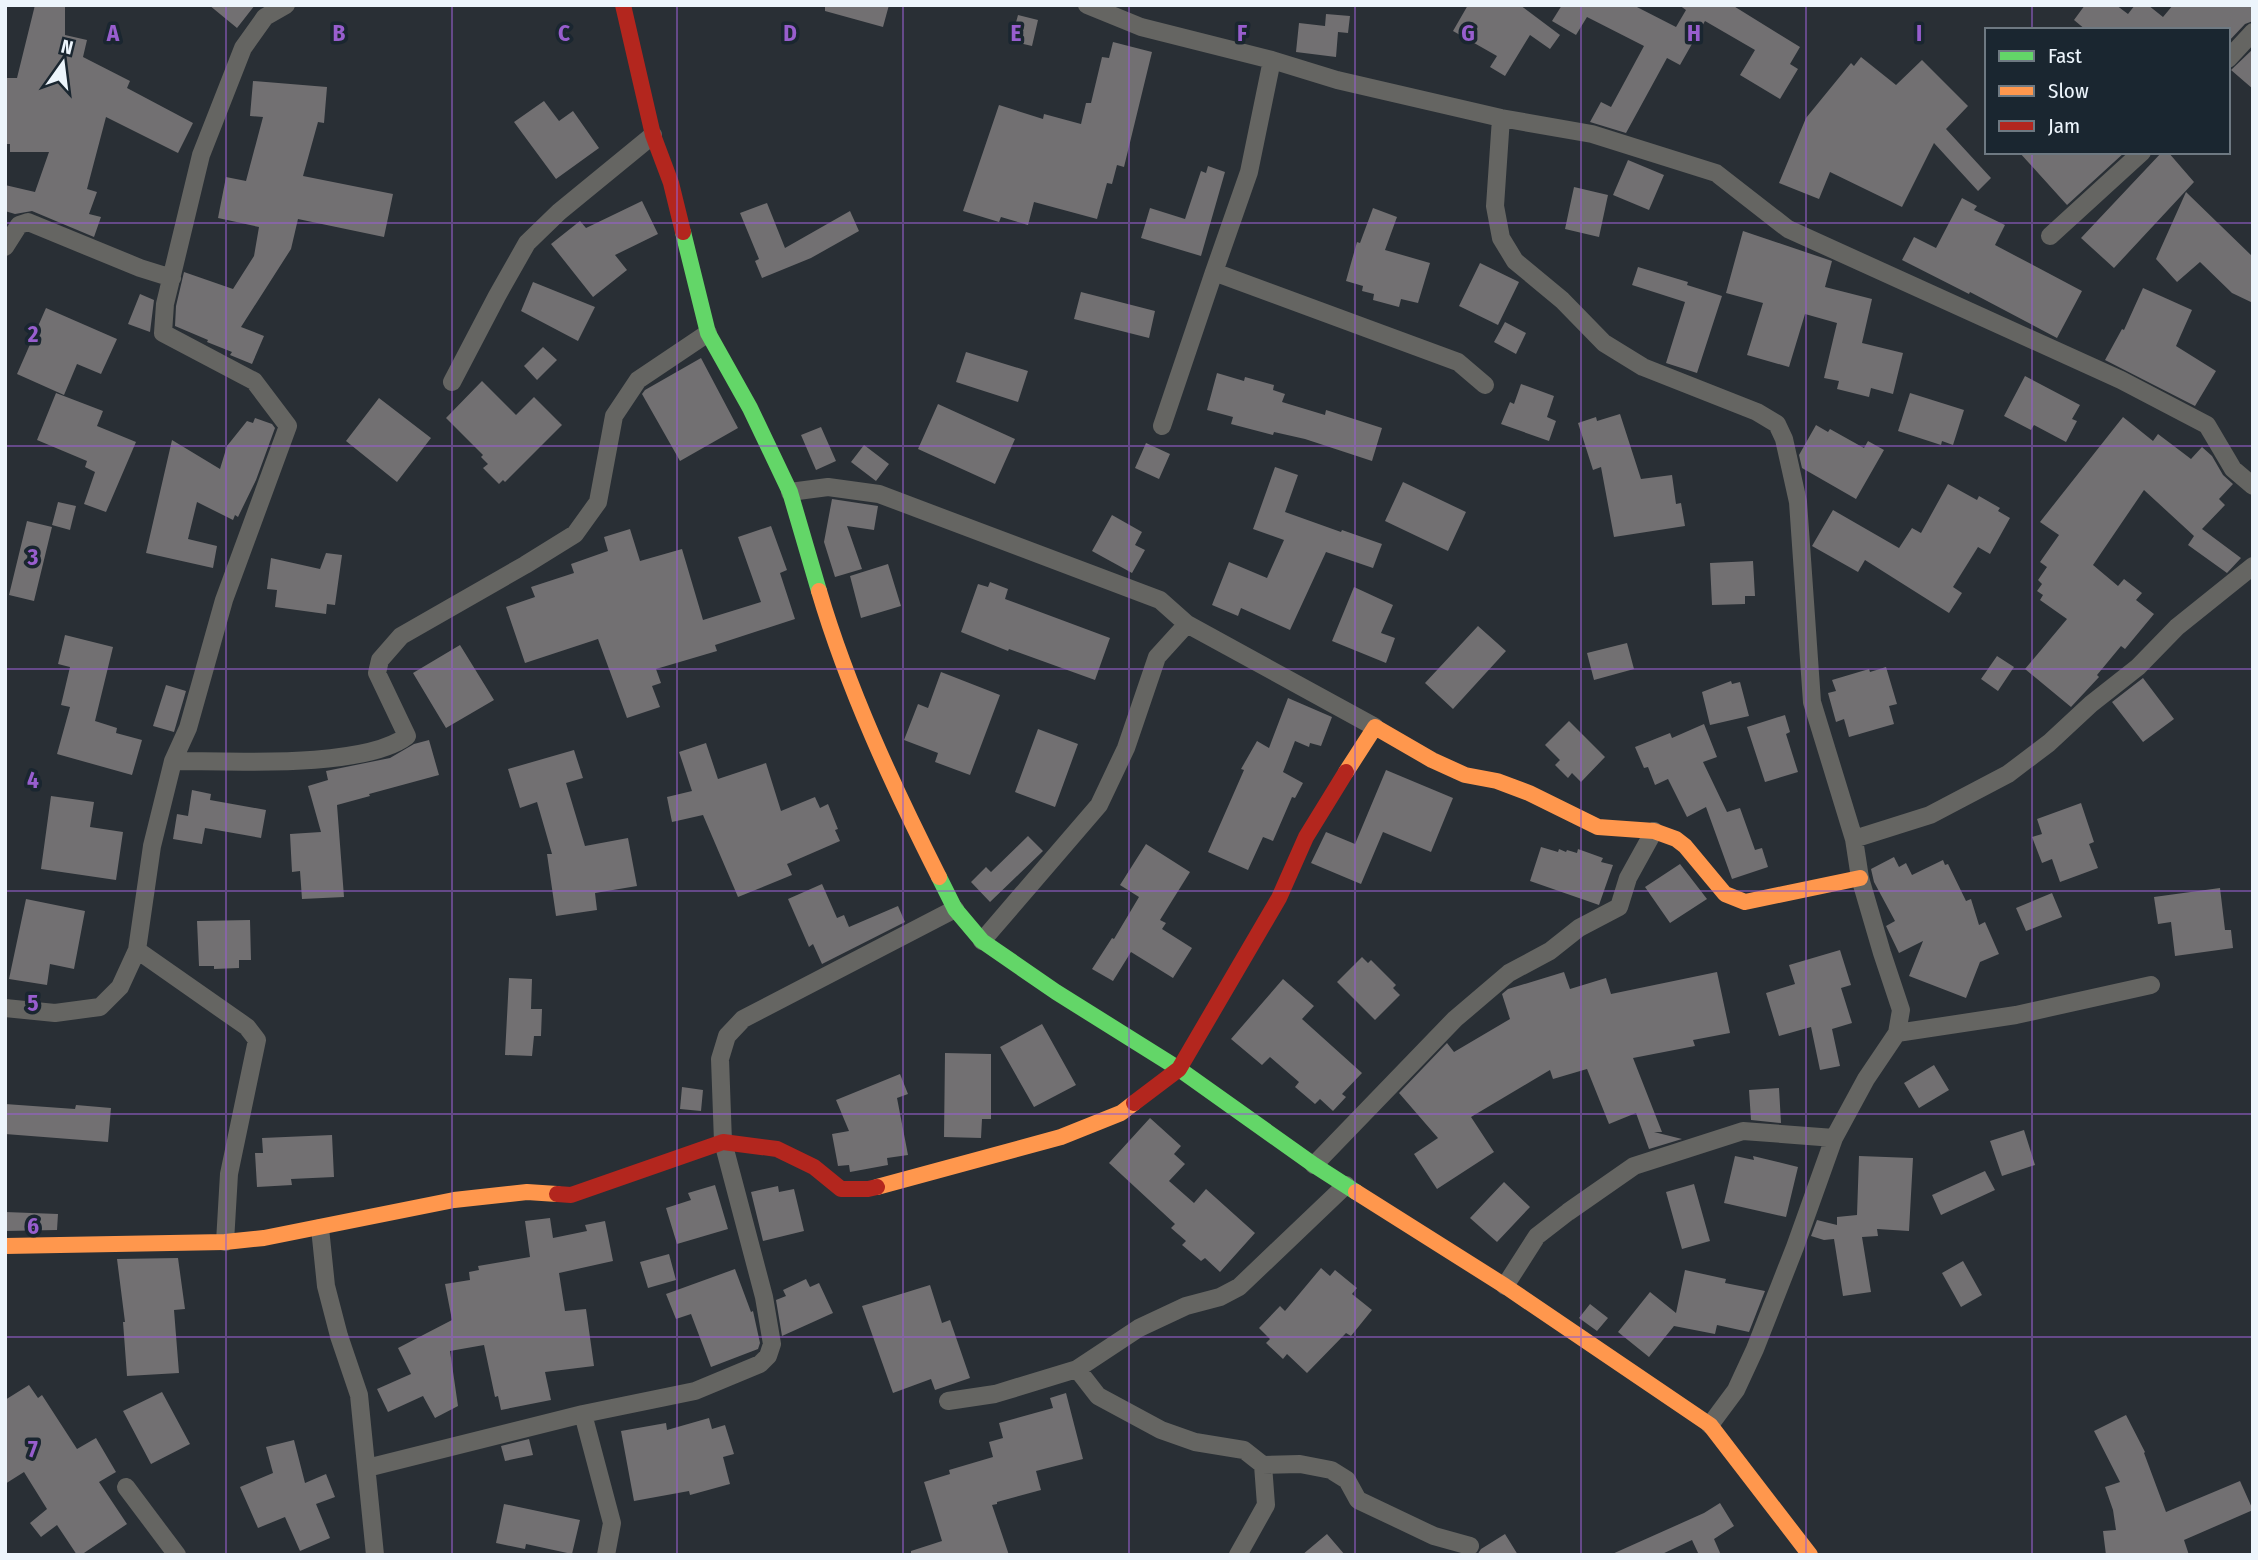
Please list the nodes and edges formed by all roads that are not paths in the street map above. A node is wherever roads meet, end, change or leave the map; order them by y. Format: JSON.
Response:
{"nodes":[{"id":1,"x":286,"y":5,"type":"edge"},
{"id":2,"x":623,"y":5,"type":"edge"},
{"id":3,"x":1087,"y":5,"type":"edge"},
{"id":4,"x":2253,"y":32,"type":"edge"},
{"id":5,"x":2230,"y":57,"type":"edge"},
{"id":6,"x":1272,"y":60,"type":"junction"},
{"id":7,"x":1501,"y":118,"type":"junction"},
{"id":8,"x":653,"y":135,"type":"junction"},
{"id":9,"x":2140,"y":154,"type":"edge"},
{"id":10,"x":2050,"y":236,"type":"dead end"},
{"id":11,"x":5,"y":247,"type":"edge"},
{"id":12,"x":1214,"y":272,"type":"junction"},
{"id":13,"x":172,"y":278,"type":"junction"},
{"id":14,"x":708,"y":333,"type":"junction"},
{"id":15,"x":452,"y":382,"type":"dead end"},
{"id":16,"x":1485,"y":385,"type":"dead end"},
{"id":17,"x":1162,"y":426,"type":"dead end"},
{"id":18,"x":2253,"y":486,"type":"edge"},
{"id":19,"x":790,"y":492,"type":"junction"},
{"id":20,"x":2253,"y":565,"type":"edge"},
{"id":21,"x":1187,"y":624,"type":"junction"},
{"id":22,"x":1376,"y":727,"type":"junction"},
{"id":23,"x":173,"y":761,"type":"junction"},
{"id":24,"x":1654,"y":831,"type":"junction"},
{"id":25,"x":1854,"y":839,"type":"junction"},
{"id":26,"x":1860,"y":878,"type":"junction"},
{"id":27,"x":955,"y":909,"type":"junction"},
{"id":28,"x":982,"y":941,"type":"junction"},
{"id":29,"x":137,"y":950,"type":"junction"},
{"id":30,"x":2151,"y":985,"type":"dead end"},
{"id":31,"x":5,"y":1008,"type":"edge"},
{"id":32,"x":1897,"y":1033,"type":"junction"},
{"id":33,"x":1180,"y":1069,"type":"junction"},
{"id":34,"x":1834,"y":1138,"type":"junction"},
{"id":35,"x":723,"y":1142,"type":"junction"},
{"id":36,"x":1314,"y":1165,"type":"junction"},
{"id":37,"x":1346,"y":1185,"type":"junction"},
{"id":38,"x":320,"y":1228,"type":"junction"},
{"id":39,"x":225,"y":1242,"type":"junction"},
{"id":40,"x":5,"y":1246,"type":"edge"},
{"id":41,"x":1505,"y":1286,"type":"junction"},
{"id":42,"x":1077,"y":1369,"type":"junction"},
{"id":43,"x":948,"y":1401,"type":"dead end"},
{"id":44,"x":583,"y":1414,"type":"junction"},
{"id":45,"x":1710,"y":1425,"type":"junction"},
{"id":46,"x":1264,"y":1465,"type":"junction"},
{"id":47,"x":367,"y":1468,"type":"junction"},
{"id":48,"x":126,"y":1487,"type":"dead end"},
{"id":49,"x":1470,"y":1546,"type":"dead end"},
{"id":50,"x":177,"y":1555,"type":"edge"},
{"id":51,"x":375,"y":1555,"type":"edge"},
{"id":52,"x":606,"y":1555,"type":"edge"},
{"id":53,"x":1238,"y":1555,"type":"edge"},
{"id":54,"x":1810,"y":1555,"type":"edge"}],
"edges":[{"from":1,"to":13,"type":"street"},
{"from":2,"to":8,"type":"street"},
{"from":3,"to":6,"type":"street"},
{"from":4,"to":5,"type":"street"},
{"from":6,"to":7,"type":"street"},
{"from":6,"to":12,"type":"street"},
{"from":7,"to":18,"type":"street"},
{"from":7,"to":25,"type":"street"},
{"from":8,"to":14,"type":"street"},
{"from":8,"to":15,"type":"street"},
{"from":9,"to":10,"type":"street"},
{"from":11,"to":13,"type":"street"},
{"from":12,"to":16,"type":"street"},
{"from":12,"to":17,"type":"street"},
{"from":13,"to":23,"type":"street"},
{"from":14,"to":19,"type":"street"},
{"from":14,"to":23,"type":"street"},
{"from":19,"to":21,"type":"street"},
{"from":19,"to":27,"type":"street"},
{"from":20,"to":25,"type":"street"},
{"from":21,"to":22,"type":"street"},
{"from":21,"to":28,"type":"street"},
{"from":22,"to":24,"type":"street"},
{"from":22,"to":33,"type":"street"},
{"from":23,"to":29,"type":"street"},
{"from":24,"to":26,"type":"street"},
{"from":24,"to":36,"type":"street"},
{"from":25,"to":26,"type":"street"},
{"from":26,"to":32,"type":"street"},
{"from":27,"to":28,"type":"street"},
{"from":27,"to":35,"type":"street"},
{"from":28,"to":33,"type":"street"},
{"from":29,"to":31,"type":"street"},
{"from":29,"to":39,"type":"street"},
{"from":30,"to":32,"type":"street"},
{"from":32,"to":34,"type":"street"},
{"from":33,"to":35,"type":"street"},
{"from":33,"to":36,"type":"street"},
{"from":34,"to":41,"type":"street"},
{"from":34,"to":45,"type":"street"},
{"from":35,"to":38,"type":"street"},
{"from":35,"to":44,"type":"street"},
{"from":36,"to":37,"type":"street"},
{"from":37,"to":41,"type":"street"},
{"from":37,"to":42,"type":"street"},
{"from":38,"to":39,"type":"street"},
{"from":38,"to":47,"type":"street"},
{"from":39,"to":40,"type":"street"},
{"from":41,"to":45,"type":"street"},
{"from":42,"to":43,"type":"street"},
{"from":42,"to":46,"type":"street"},
{"from":44,"to":47,"type":"street"},
{"from":44,"to":52,"type":"street"},
{"from":45,"to":54,"type":"street"},
{"from":46,"to":49,"type":"street"},
{"from":46,"to":53,"type":"street"},
{"from":47,"to":51,"type":"street"},
{"from":48,"to":50,"type":"street"}]}
